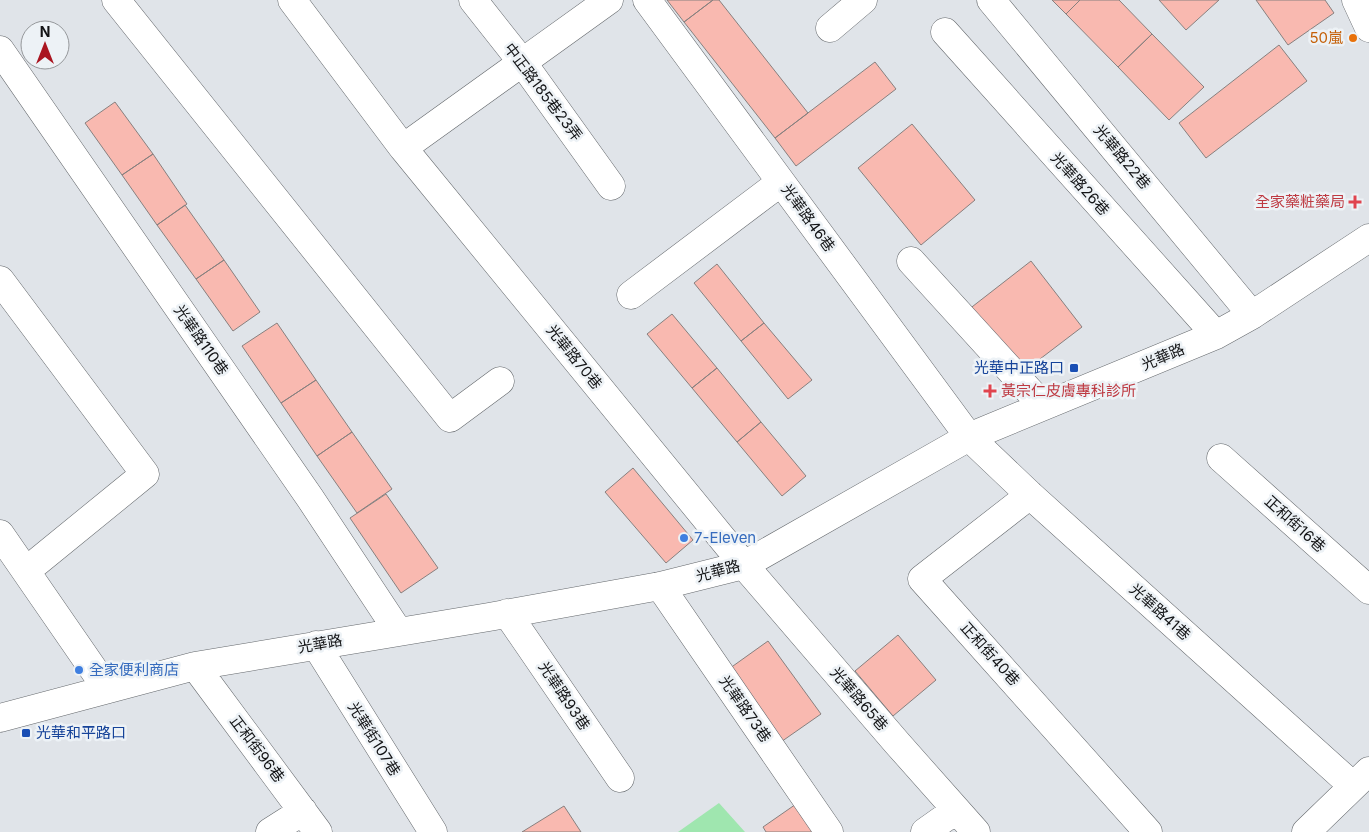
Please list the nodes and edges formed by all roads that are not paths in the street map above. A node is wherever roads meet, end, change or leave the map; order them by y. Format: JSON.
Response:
{"nodes":[{"id":1,"x":116,"y":0,"type":"edge"},
{"id":2,"x":292,"y":0,"type":"edge"},
{"id":3,"x":472,"y":0,"type":"edge"},
{"id":4,"x":609,"y":0,"type":"edge"},
{"id":5,"x":647,"y":0,"type":"edge"},
{"id":6,"x":863,"y":0,"type":"edge"},
{"id":7,"x":991,"y":0,"type":"edge"},
{"id":8,"x":1356,"y":0,"type":"edge"},
{"id":9,"x":830,"y":28,"type":"dead end"},
{"id":10,"x":1369,"y":28,"type":"edge"},
{"id":11,"x":945,"y":32,"type":"dead end"},
{"id":12,"x":0,"y":50,"type":"edge"},
{"id":13,"x":522,"y":62,"type":"junction"},
{"id":14,"x":403,"y":148,"type":"junction"},
{"id":15,"x":782,"y":182,"type":"junction"},
{"id":16,"x":611,"y":186,"type":"dead end"},
{"id":17,"x":1369,"y":238,"type":"edge"},
{"id":18,"x":911,"y":261,"type":"dead end"},
{"id":19,"x":0,"y":280,"type":"edge"},
{"id":20,"x":631,"y":295,"type":"dead end"},
{"id":21,"x":1252,"y":315,"type":"junction"},
{"id":22,"x":1216,"y":335,"type":"junction"},
{"id":23,"x":500,"y":381,"type":"dead end"},
{"id":24,"x":1043,"y":406,"type":"junction"},
{"id":25,"x":969,"y":436,"type":"junction"},
{"id":26,"x":1221,"y":458,"type":"dead end"},
{"id":27,"x":1030,"y":495,"type":"junction"},
{"id":28,"x":0,"y":534,"type":"edge"},
{"id":29,"x":744,"y":566,"type":"junction"},
{"id":30,"x":26,"y":571,"type":"junction"},
{"id":31,"x":660,"y":586,"type":"junction"},
{"id":32,"x":1369,"y":590,"type":"edge"},
{"id":33,"x":507,"y":613,"type":"junction"},
{"id":34,"x":398,"y":631,"type":"junction"},
{"id":35,"x":316,"y":645,"type":"junction"},
{"id":36,"x":195,"y":666,"type":"junction"},
{"id":37,"x":107,"y":689,"type":"junction"},
{"id":38,"x":0,"y":718,"type":"edge"},
{"id":39,"x":620,"y":778,"type":"dead end"},
{"id":40,"x":1361,"y":778,"type":"edge"},
{"id":41,"x":956,"y":810,"type":"junction"},
{"id":42,"x":311,"y":821,"type":"edge"},
{"id":43,"x":270,"y":832,"type":"edge"},
{"id":44,"x":433,"y":832,"type":"edge"},
{"id":45,"x":830,"y":832,"type":"edge"},
{"id":46,"x":925,"y":832,"type":"edge"},
{"id":47,"x":976,"y":832,"type":"edge"},
{"id":48,"x":1148,"y":832,"type":"edge"},
{"id":49,"x":1306,"y":832,"type":"edge"}],
"edges":[{"from":1,"to":23,"type":"street"},
{"from":2,"to":14,"type":"street","name":"光華路70巷"},
{"from":3,"to":13,"type":"street","name":"中正路185巷23弄"},
{"from":4,"to":13,"type":"street"},
{"from":5,"to":15,"type":"street","name":"光華路46巷"},
{"from":6,"to":9,"type":"street"},
{"from":7,"to":21,"type":"street","name":"光華路22巷"},
{"from":8,"to":10,"type":"street"},
{"from":11,"to":22,"type":"street","name":"光華路26巷"},
{"from":12,"to":34,"type":"street","name":"光華路110巷"},
{"from":13,"to":14,"type":"street"},
{"from":13,"to":16,"type":"street","name":"中正路185巷23弄"},
{"from":14,"to":29,"type":"street","name":"光華路70巷"},
{"from":15,"to":20,"type":"street"},
{"from":15,"to":25,"type":"street","name":"光華路46巷"},
{"from":17,"to":21,"type":"street","name":"光華路"},
{"from":18,"to":24,"type":"street"},
{"from":19,"to":30,"type":"street"},
{"from":21,"to":22,"type":"street","name":"光華路"},
{"from":22,"to":24,"type":"street","name":"光華路"},
{"from":24,"to":25,"type":"street","name":"光華路"},
{"from":25,"to":27,"type":"street","name":"光華路41巷"},
{"from":25,"to":29,"type":"street","name":"光華路"},
{"from":26,"to":32,"type":"street","name":"正和街16巷"},
{"from":27,"to":40,"type":"street","name":"光華路41巷"},
{"from":27,"to":48,"type":"street","name":"正和街40巷"},
{"from":28,"to":30,"type":"street"},
{"from":29,"to":31,"type":"street","name":"光華路"},
{"from":29,"to":41,"type":"street","name":"光華路65巷"},
{"from":30,"to":37,"type":"street"},
{"from":31,"to":33,"type":"street","name":"光華路"},
{"from":31,"to":45,"type":"street","name":"光華路73巷"},
{"from":33,"to":34,"type":"street","name":"光華路"},
{"from":33,"to":39,"type":"street","name":"光華路93巷"},
{"from":34,"to":35,"type":"street","name":"光華路"},
{"from":35,"to":36,"type":"street","name":"光華路"},
{"from":35,"to":44,"type":"street","name":"光華街107巷"},
{"from":36,"to":37,"type":"street","name":"光華路"},
{"from":36,"to":42,"type":"street","name":"正和街96巷"},
{"from":37,"to":38,"type":"street","name":"光華路"},
{"from":40,"to":49,"type":"street"},
{"from":41,"to":46,"type":"street"},
{"from":41,"to":47,"type":"street","name":"光華路65巷"},
{"from":42,"to":43,"type":"street"}]}
